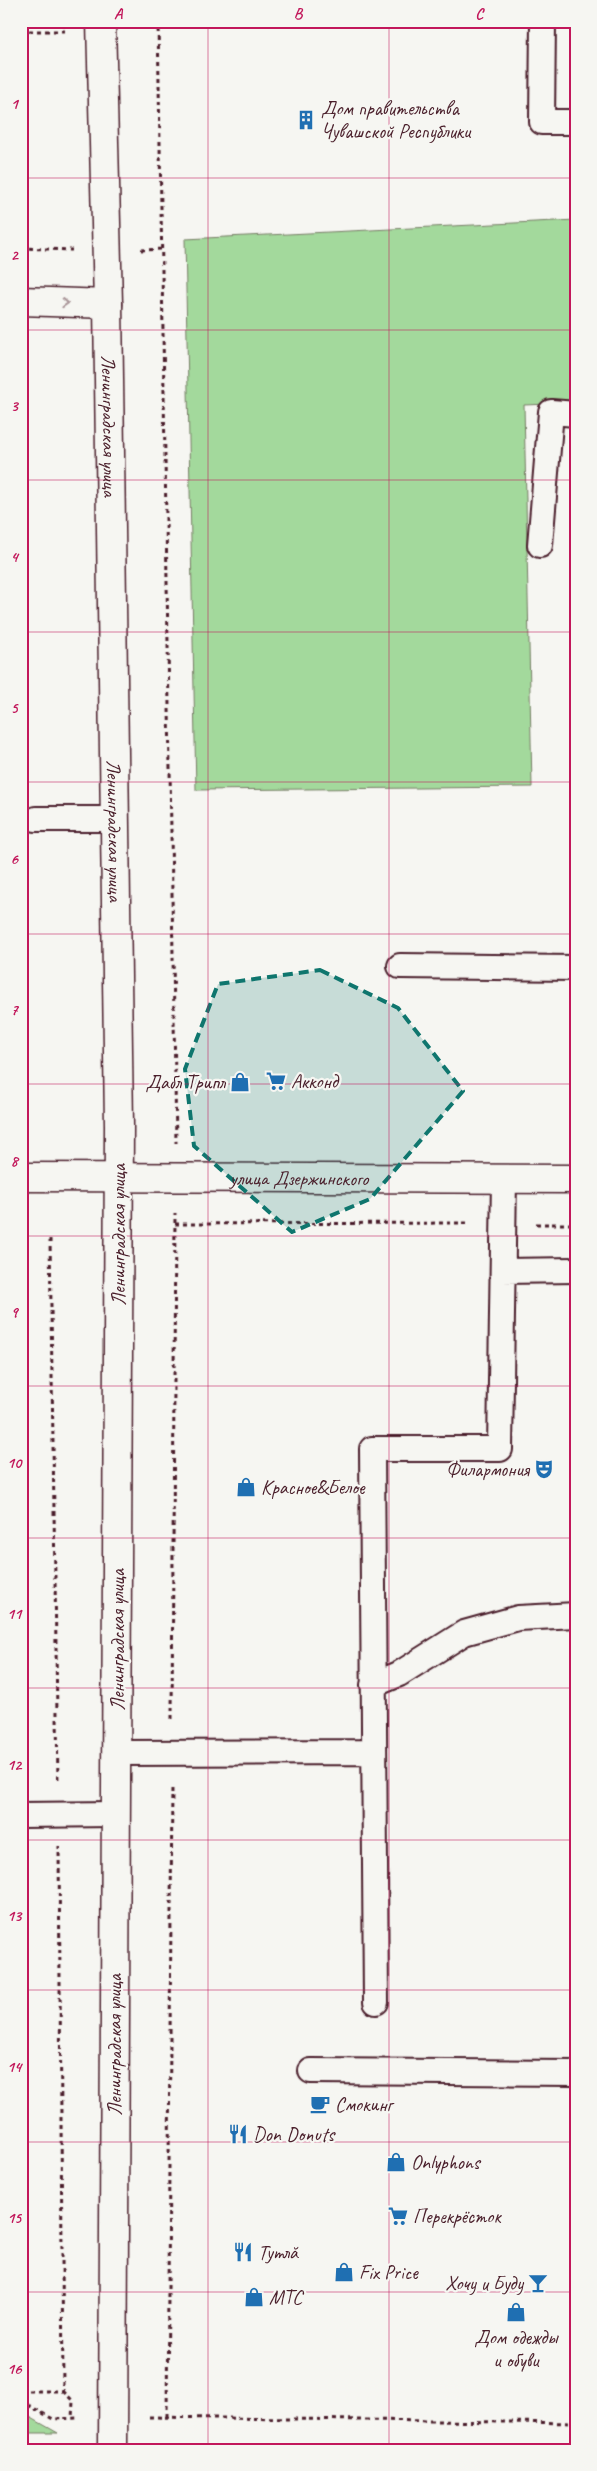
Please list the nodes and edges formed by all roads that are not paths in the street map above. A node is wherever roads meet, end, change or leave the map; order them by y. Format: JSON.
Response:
{"nodes":[{"id":1,"x":543,"y":21,"type":"edge"},
{"id":2,"x":101,"y":26,"type":"edge"},
{"id":3,"x":576,"y":122,"type":"edge"},
{"id":4,"x":21,"y":301,"type":"edge"},
{"id":5,"x":108,"y":304,"type":"junction"},
{"id":6,"x":576,"y":414,"type":"edge"},
{"id":7,"x":540,"y":545,"type":"dead end"},
{"id":8,"x":36,"y":819,"type":"dead end"},
{"id":9,"x":115,"y":819,"type":"junction"},
{"id":10,"x":400,"y":966,"type":"dead end"},
{"id":11,"x":576,"y":968,"type":"edge"},
{"id":12,"x":21,"y":1177,"type":"edge"},
{"id":13,"x":119,"y":1177,"type":"junction"},
{"id":14,"x":504,"y":1178,"type":"junction"},
{"id":15,"x":576,"y":1178,"type":"edge"},
{"id":16,"x":502,"y":1270,"type":"junction"},
{"id":17,"x":576,"y":1270,"type":"edge"},
{"id":18,"x":576,"y":1615,"type":"edge"},
{"id":19,"x":373,"y":1685,"type":"junction"},
{"id":20,"x":374,"y":1752,"type":"junction"},
{"id":21,"x":116,"y":1753,"type":"junction"},
{"id":22,"x":115,"y":1814,"type":"junction"},
{"id":23,"x":21,"y":1815,"type":"edge"},
{"id":24,"x":376,"y":2002,"type":"dead end"},
{"id":25,"x":311,"y":2071,"type":"dead end"},
{"id":26,"x":576,"y":2073,"type":"edge"},
{"id":27,"x":112,"y":2450,"type":"edge"}],
"edges":[{"from":1,"to":3,"type":"lane"},
{"from":2,"to":5,"type":"street","name":"Ленинградская улица"},
{"from":4,"to":5,"type":"street","one_way":true},
{"from":5,"to":9,"type":"street","name":"Ленинградская улица"},
{"from":6,"to":7,"type":"lane"},
{"from":8,"to":9,"type":"lane"},
{"from":9,"to":13,"type":"street","name":"Ленинградская улица"},
{"from":10,"to":11,"type":"lane"},
{"from":12,"to":13,"type":"street","name":"улица Дзержинского"},
{"from":13,"to":14,"type":"street","name":"улица Дзержинского"},
{"from":13,"to":21,"type":"street","name":"Ленинградская улица"},
{"from":14,"to":15,"type":"street","name":"улица Дзержинского"},
{"from":14,"to":16,"type":"lane"},
{"from":16,"to":17,"type":"lane"},
{"from":16,"to":19,"type":"lane"},
{"from":18,"to":19,"type":"lane"},
{"from":19,"to":20,"type":"lane"},
{"from":20,"to":21,"type":"lane"},
{"from":20,"to":24,"type":"lane"},
{"from":21,"to":22,"type":"street","name":"Ленинградская улица"},
{"from":22,"to":23,"type":"lane"},
{"from":22,"to":27,"type":"street","name":"Ленинградская улица"},
{"from":25,"to":26,"type":"lane"}]}
